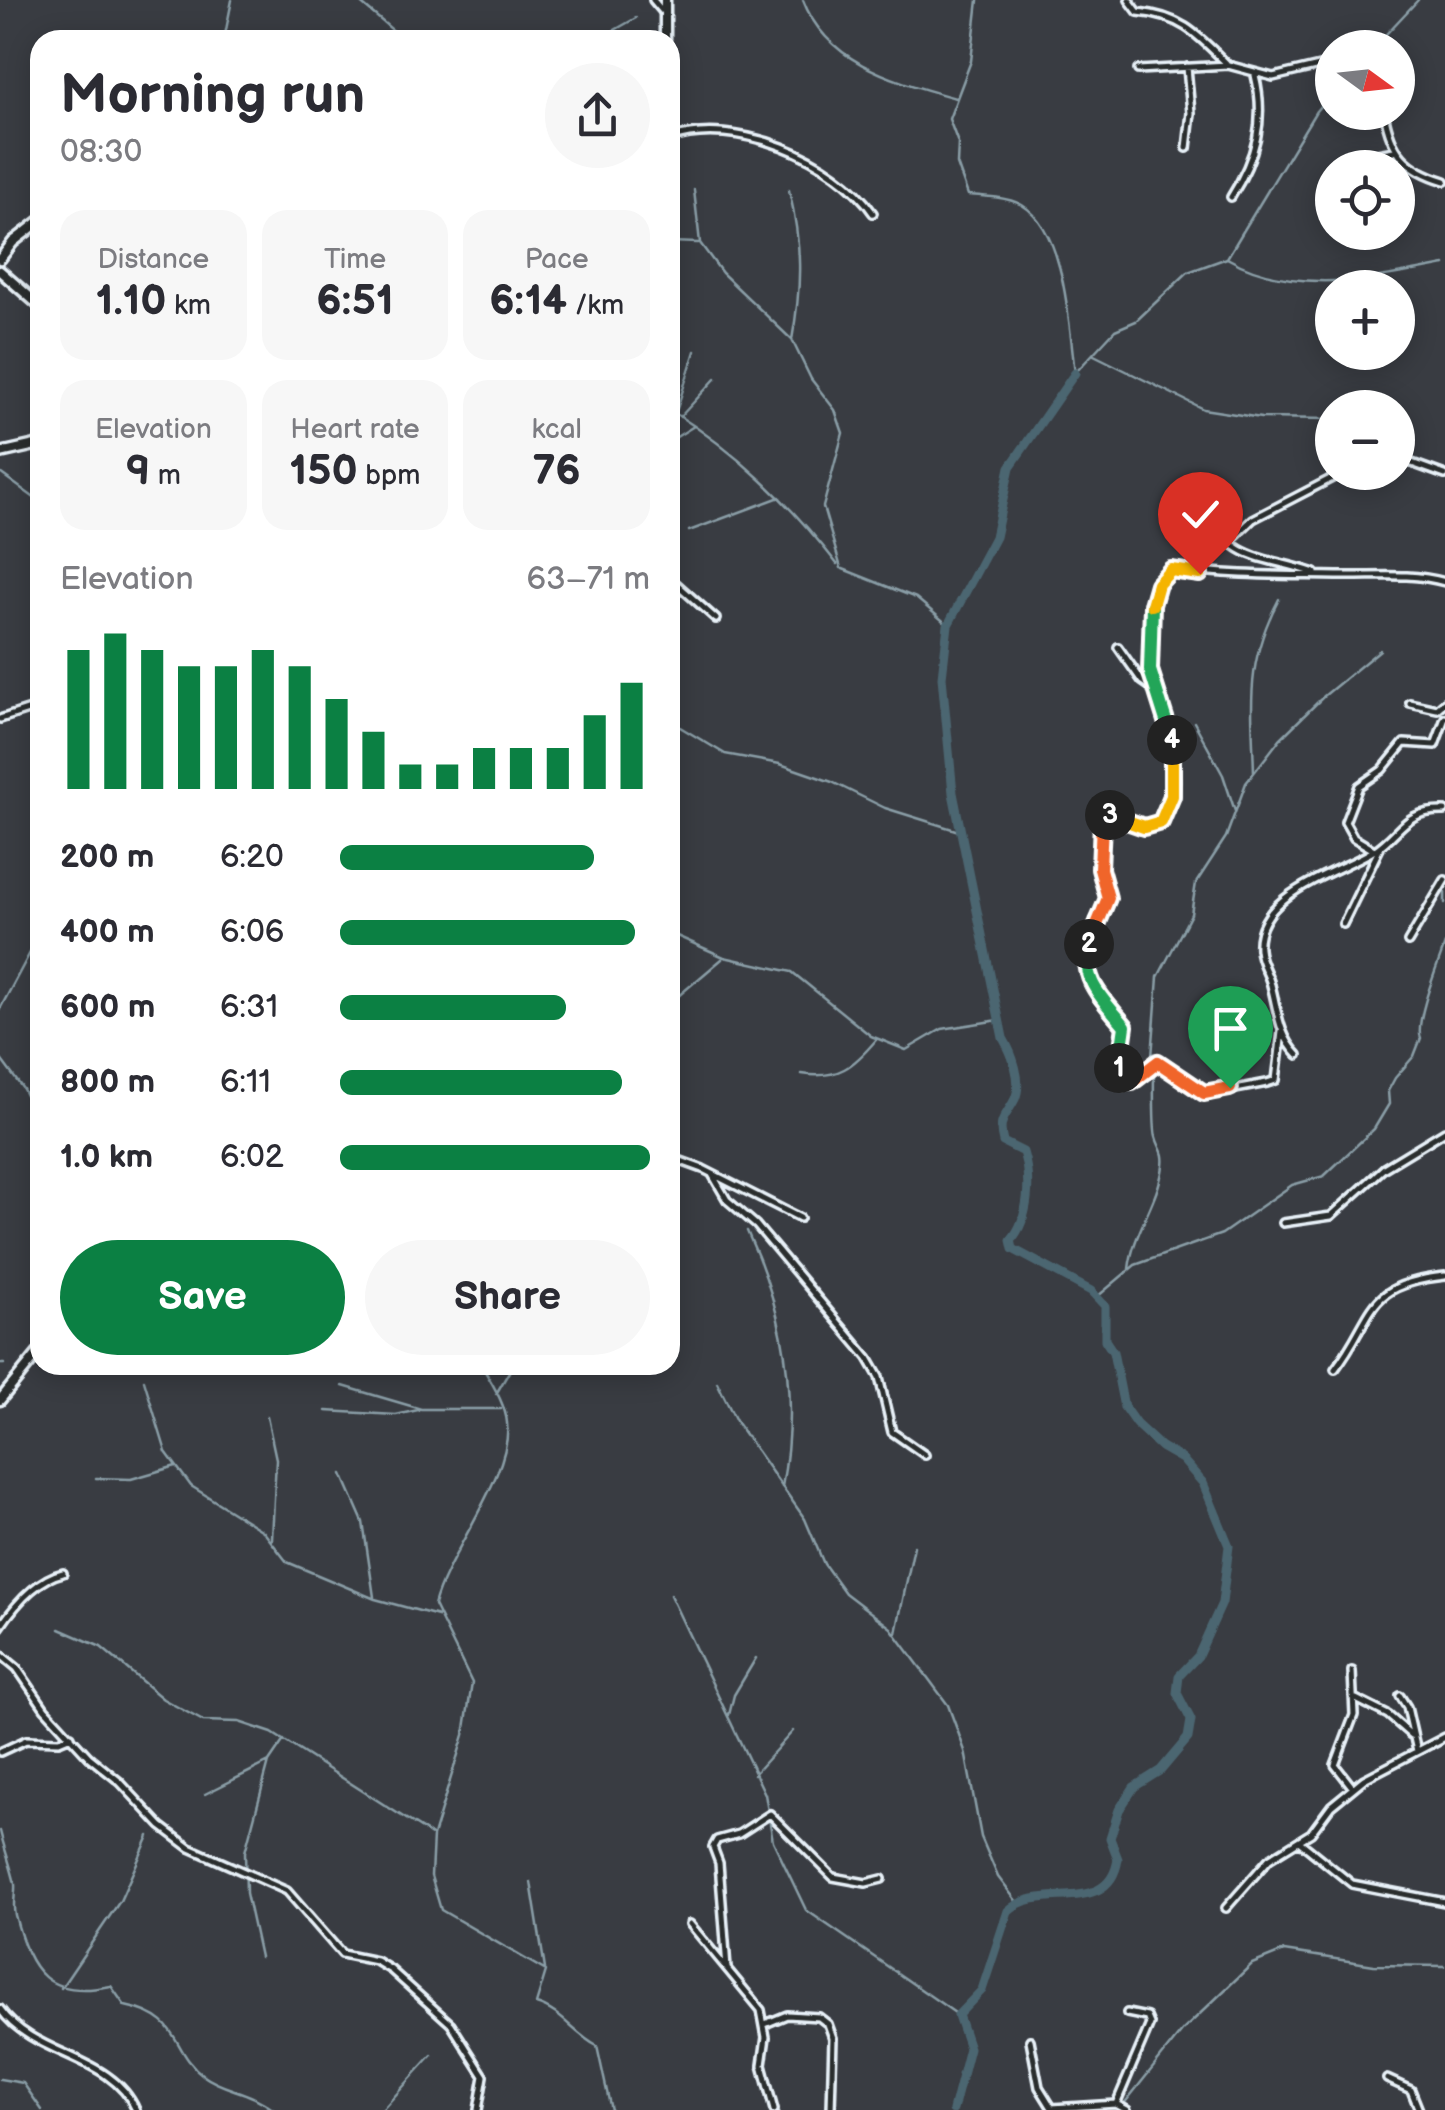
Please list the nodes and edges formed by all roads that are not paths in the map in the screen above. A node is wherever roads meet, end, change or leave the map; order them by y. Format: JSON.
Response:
{"nodes":[{"id":1,"x":653,"y":0,"type":"edge"},
{"id":2,"x":665,"y":0,"type":"edge"},
{"id":3,"x":1129,"y":0,"type":"edge"},
{"id":4,"x":666,"y":16,"type":"junction"},
{"id":5,"x":666,"y":30,"type":"edge"},
{"id":6,"x":1228,"y":64,"type":"junction"},
{"id":7,"x":1187,"y":67,"type":"junction"},
{"id":8,"x":1315,"y":68,"type":"edge"},
{"id":9,"x":1138,"y":70,"type":"dead end"},
{"id":10,"x":1255,"y":74,"type":"junction"},
{"id":11,"x":680,"y":137,"type":"edge"},
{"id":12,"x":1187,"y":148,"type":"dead end"},
{"id":13,"x":1415,"y":168,"type":"edge"},
{"id":14,"x":1445,"y":181,"type":"edge"},
{"id":15,"x":1231,"y":197,"type":"dead end"},
{"id":16,"x":874,"y":213,"type":"dead end"},
{"id":17,"x":30,"y":229,"type":"edge"},
{"id":18,"x":0,"y":259,"type":"edge"},
{"id":19,"x":0,"y":271,"type":"edge"},
{"id":20,"x":30,"y":297,"type":"edge"},
{"id":21,"x":30,"y":446,"type":"edge"},
{"id":22,"x":0,"y":452,"type":"edge"},
{"id":23,"x":1415,"y":464,"type":"edge"},
{"id":24,"x":1445,"y":475,"type":"edge"},
{"id":25,"x":1315,"y":487,"type":"edge"},
{"id":26,"x":1206,"y":496,"type":"dead end"},
{"id":27,"x":1229,"y":544,"type":"junction"},
{"id":28,"x":1318,"y":574,"type":"junction"},
{"id":29,"x":1445,"y":582,"type":"edge"},
{"id":30,"x":680,"y":587,"type":"edge"},
{"id":31,"x":716,"y":620,"type":"dead end"},
{"id":32,"x":1118,"y":646,"type":"dead end"},
{"id":33,"x":1155,"y":690,"type":"junction"},
{"id":34,"x":1445,"y":702,"type":"edge"},
{"id":35,"x":1410,"y":703,"type":"dead end"},
{"id":36,"x":1428,"y":708,"type":"junction"},
{"id":37,"x":30,"y":709,"type":"edge"},
{"id":38,"x":1445,"y":716,"type":"edge"},
{"id":39,"x":0,"y":719,"type":"edge"},
{"id":40,"x":1445,"y":811,"type":"edge"},
{"id":41,"x":1381,"y":845,"type":"junction"},
{"id":42,"x":1374,"y":850,"type":"junction"},
{"id":43,"x":1445,"y":880,"type":"edge"},
{"id":44,"x":1344,"y":924,"type":"dead end"},
{"id":45,"x":1408,"y":942,"type":"dead end"},
{"id":46,"x":1282,"y":1032,"type":"junction"},
{"id":47,"x":1298,"y":1055,"type":"dead end"},
{"id":48,"x":1445,"y":1131,"type":"edge"},
{"id":49,"x":680,"y":1162,"type":"edge"},
{"id":50,"x":712,"y":1174,"type":"junction"},
{"id":51,"x":800,"y":1218,"type":"dead end"},
{"id":52,"x":1284,"y":1223,"type":"dead end"},
{"id":53,"x":1445,"y":1276,"type":"edge"},
{"id":54,"x":30,"y":1363,"type":"edge"},
{"id":55,"x":1335,"y":1369,"type":"dead end"},
{"id":56,"x":0,"y":1400,"type":"edge"},
{"id":57,"x":925,"y":1455,"type":"dead end"},
{"id":58,"x":63,"y":1573,"type":"dead end"},
{"id":59,"x":0,"y":1628,"type":"edge"},
{"id":60,"x":0,"y":1654,"type":"edge"},
{"id":61,"x":1352,"y":1671,"type":"dead end"},
{"id":62,"x":1400,"y":1696,"type":"dead end"},
{"id":63,"x":1354,"y":1698,"type":"junction"},
{"id":64,"x":71,"y":1736,"type":"junction"},
{"id":65,"x":1412,"y":1736,"type":"junction"},
{"id":66,"x":1445,"y":1736,"type":"edge"},
{"id":67,"x":1416,"y":1751,"type":"junction"},
{"id":68,"x":0,"y":1752,"type":"edge"},
{"id":69,"x":1353,"y":1788,"type":"junction"},
{"id":70,"x":1300,"y":1842,"type":"junction"},
{"id":71,"x":882,"y":1879,"type":"dead end"},
{"id":72,"x":1445,"y":1902,"type":"edge"},
{"id":73,"x":1226,"y":1908,"type":"dead end"},
{"id":74,"x":690,"y":1924,"type":"dead end"},
{"id":75,"x":727,"y":1968,"type":"junction"},
{"id":76,"x":0,"y":2009,"type":"edge"},
{"id":77,"x":1127,"y":2013,"type":"dead end"},
{"id":78,"x":765,"y":2024,"type":"junction"},
{"id":79,"x":1030,"y":2040,"type":"dead end"},
{"id":80,"x":1387,"y":2079,"type":"dead end"},
{"id":81,"x":1116,"y":2104,"type":"junction"},
{"id":82,"x":136,"y":2110,"type":"edge"},
{"id":83,"x":478,"y":2110,"type":"edge"},
{"id":84,"x":774,"y":2110,"type":"edge"},
{"id":85,"x":831,"y":2110,"type":"edge"},
{"id":86,"x":1126,"y":2110,"type":"edge"},
{"id":87,"x":1418,"y":2110,"type":"edge"}],
"edges":[{"from":1,"to":4,"type":"street"},
{"from":2,"to":4,"type":"street"},
{"from":3,"to":6,"type":"street"},
{"from":4,"to":5,"type":"street"},
{"from":6,"to":7,"type":"street"},
{"from":6,"to":10,"type":"street"},
{"from":7,"to":9,"type":"street"},
{"from":7,"to":12,"type":"street"},
{"from":8,"to":10,"type":"street"},
{"from":10,"to":15,"type":"street"},
{"from":11,"to":16,"type":"street"},
{"from":13,"to":14,"type":"street"},
{"from":17,"to":18,"type":"street"},
{"from":19,"to":20,"type":"street"},
{"from":21,"to":22,"type":"street"},
{"from":23,"to":24,"type":"street"},
{"from":25,"to":27,"type":"street"},
{"from":26,"to":27,"type":"street"},
{"from":27,"to":28,"type":"street"},
{"from":28,"to":29,"type":"street"},
{"from":28,"to":33,"type":"street"},
{"from":30,"to":31,"type":"street"},
{"from":32,"to":33,"type":"street"},
{"from":33,"to":46,"type":"street"},
{"from":34,"to":36,"type":"street"},
{"from":35,"to":36,"type":"street"},
{"from":36,"to":38,"type":"street"},
{"from":37,"to":39,"type":"street"},
{"from":38,"to":42,"type":"street"},
{"from":40,"to":41,"type":"street"},
{"from":41,"to":42,"type":"street"},
{"from":41,"to":44,"type":"street"},
{"from":42,"to":46,"type":"street"},
{"from":43,"to":45,"type":"street"},
{"from":46,"to":47,"type":"street"},
{"from":48,"to":52,"type":"street"},
{"from":49,"to":50,"type":"street"},
{"from":50,"to":51,"type":"street"},
{"from":50,"to":57,"type":"street"},
{"from":53,"to":55,"type":"street"},
{"from":54,"to":56,"type":"street"},
{"from":58,"to":59,"type":"street"},
{"from":60,"to":64,"type":"street"},
{"from":61,"to":63,"type":"street"},
{"from":62,"to":65,"type":"street"},
{"from":63,"to":65,"type":"street"},
{"from":63,"to":69,"type":"street"},
{"from":64,"to":68,"type":"street"},
{"from":64,"to":83,"type":"street"},
{"from":65,"to":67,"type":"street"},
{"from":66,"to":67,"type":"street"},
{"from":67,"to":69,"type":"street"},
{"from":69,"to":70,"type":"street"},
{"from":70,"to":72,"type":"street"},
{"from":70,"to":73,"type":"street"},
{"from":71,"to":75,"type":"street"},
{"from":74,"to":75,"type":"street"},
{"from":75,"to":78,"type":"street"},
{"from":76,"to":82,"type":"street"},
{"from":77,"to":81,"type":"street"},
{"from":78,"to":84,"type":"street"},
{"from":78,"to":85,"type":"street"},
{"from":79,"to":81,"type":"street"},
{"from":80,"to":87,"type":"street"},
{"from":81,"to":86,"type":"street"}]}
